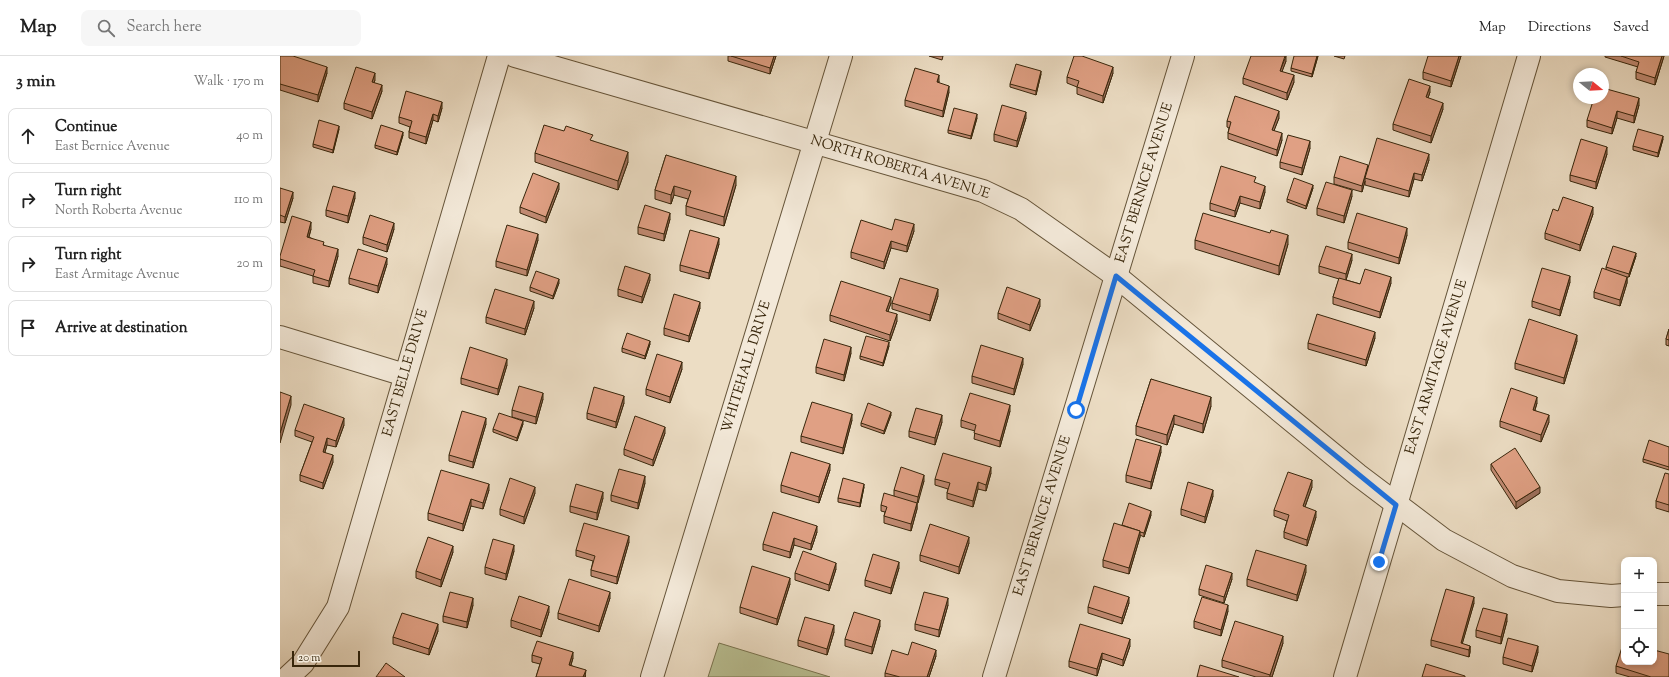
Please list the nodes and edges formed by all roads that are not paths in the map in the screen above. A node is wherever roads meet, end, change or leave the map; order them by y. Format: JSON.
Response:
{"nodes":[{"id":1,"x":499,"y":56,"type":"edge"},
{"id":2,"x":515,"y":56,"type":"edge"},
{"id":3,"x":841,"y":56,"type":"edge"},
{"id":4,"x":1183,"y":56,"type":"edge"},
{"id":5,"x":1529,"y":56,"type":"edge"},
{"id":6,"x":815,"y":142,"type":"junction"},
{"id":7,"x":1116,"y":276,"type":"junction"},
{"id":8,"x":280,"y":337,"type":"edge"},
{"id":9,"x":405,"y":375,"type":"junction"},
{"id":10,"x":1396,"y":505,"type":"junction"},
{"id":11,"x":1657,"y":594,"type":"edge"},
{"id":12,"x":1669,"y":594,"type":"edge"},
{"id":13,"x":1621,"y":596,"type":"edge"},
{"id":14,"x":301,"y":672,"type":"edge"},
{"id":15,"x":652,"y":677,"type":"edge"},
{"id":16,"x":994,"y":677,"type":"edge"},
{"id":17,"x":1345,"y":677,"type":"edge"}],
"edges":[{"from":1,"to":9,"type":"street","name":"EAST BELLE DRIVE"},
{"from":2,"to":6,"type":"street","name":"NORTH ROBERTA AVENUE"},
{"from":3,"to":6,"type":"street","name":"WHITEHALL DRIVE"},
{"from":4,"to":7,"type":"street","name":"EAST BERNICE AVENUE"},
{"from":5,"to":10,"type":"street","name":"EAST ARMITAGE AVENUE"},
{"from":6,"to":7,"type":"street","name":"NORTH ROBERTA AVENUE"},
{"from":6,"to":15,"type":"street","name":"WHITEHALL DRIVE"},
{"from":7,"to":10,"type":"street","name":"NORTH ROBERTA AVENUE"},
{"from":7,"to":16,"type":"street","name":"EAST BERNICE AVENUE"},
{"from":8,"to":9,"type":"street"},
{"from":9,"to":14,"type":"street","name":"EAST BELLE DRIVE"},
{"from":10,"to":13,"type":"street","name":"NORTH ROBERTA AVENUE"},
{"from":10,"to":17,"type":"street","name":"EAST ARMITAGE AVENUE"},
{"from":11,"to":12,"type":"street"}]}
